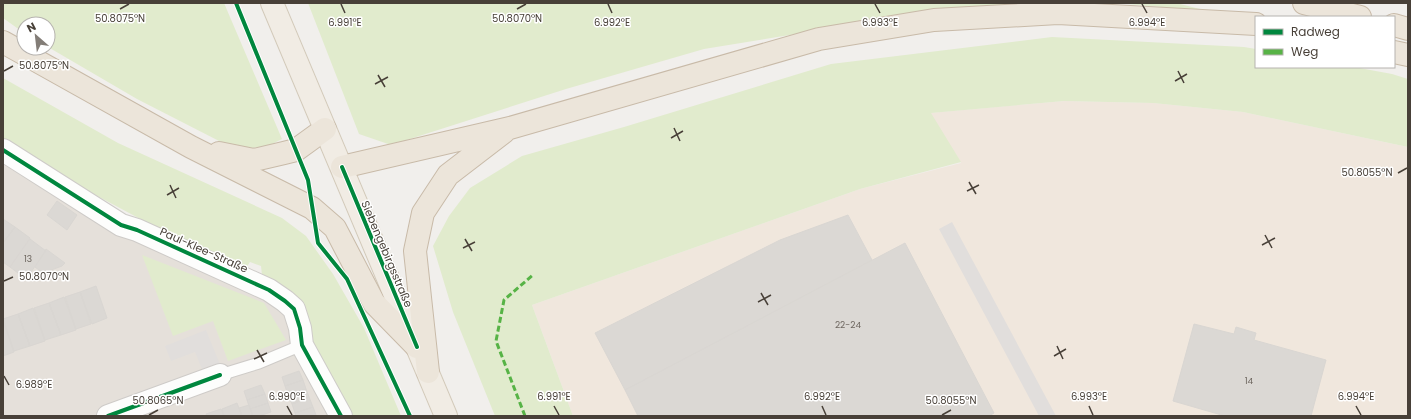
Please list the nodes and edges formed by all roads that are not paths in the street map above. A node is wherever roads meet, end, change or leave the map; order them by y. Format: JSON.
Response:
{"nodes":[{"id":1,"x":272,"y":3,"type":"edge"},
{"id":2,"x":1304,"y":3,"type":"edge"},
{"id":3,"x":1356,"y":16,"type":"edge"},
{"id":4,"x":1255,"y":24,"type":"edge"},
{"id":5,"x":1395,"y":25,"type":"edge"},
{"id":6,"x":1408,"y":29,"type":"edge"},
{"id":7,"x":3,"y":42,"type":"edge"},
{"id":8,"x":1395,"y":52,"type":"edge"},
{"id":9,"x":1408,"y":55,"type":"edge"},
{"id":10,"x":510,"y":128,"type":"junction"},
{"id":11,"x":325,"y":129,"type":"junction"},
{"id":12,"x":191,"y":147,"type":"junction"},
{"id":13,"x":3,"y":150,"type":"edge"},
{"id":14,"x":342,"y":167,"type":"junction"},
{"id":15,"x":302,"y":345,"type":"junction"},
{"id":16,"x":417,"y":347,"type":"junction"},
{"id":17,"x":428,"y":372,"type":"junction"},
{"id":18,"x":220,"y":375,"type":"joint"},
{"id":19,"x":108,"y":416,"type":"edge"},
{"id":20,"x":341,"y":416,"type":"edge"},
{"id":21,"x":446,"y":416,"type":"edge"}],
"edges":[{"from":1,"to":11,"type":"main road","name":"Siebengebirgsstraße"},
{"from":2,"to":3,"type":"highway"},
{"from":4,"to":10,"type":"highway"},
{"from":5,"to":6,"type":"highway"},
{"from":7,"to":12,"type":"highway"},
{"from":8,"to":9,"type":"highway"},
{"from":10,"to":14,"type":"highway"},
{"from":10,"to":17,"type":"highway"},
{"from":11,"to":12,"type":"highway"},
{"from":11,"to":14,"type":"main road","name":"Siebengebirgsstraße"},
{"from":12,"to":16,"type":"highway"},
{"from":13,"to":15,"type":"street","name":"Paul-Klee-Straße"},
{"from":14,"to":16,"type":"main road","name":"Siebengebirgsstraße"},
{"from":15,"to":18,"type":"lane"},
{"from":15,"to":20,"type":"street","name":"Paul-Klee-Straße"},
{"from":16,"to":17,"type":"main road","name":"Siebengebirgsstraße"},
{"from":17,"to":21,"type":"main road","name":"Siebengebirgsstraße"},
{"from":18,"to":19,"type":"street"}]}
